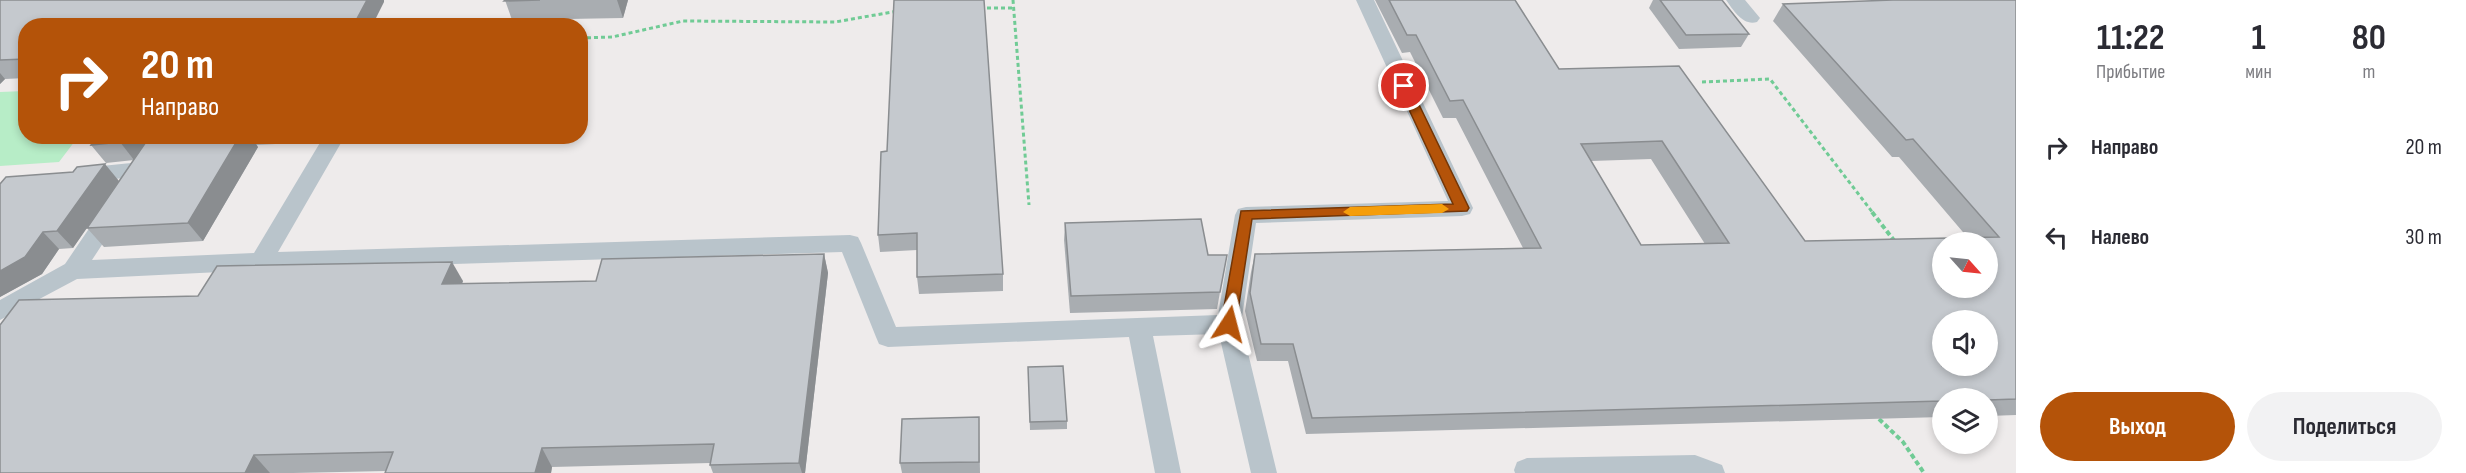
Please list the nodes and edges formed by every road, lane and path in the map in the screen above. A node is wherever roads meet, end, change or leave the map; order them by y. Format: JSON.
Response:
{"nodes":[{"id":1,"x":1013,"y":0,"type":"edge"},
{"id":2,"x":1365,"y":0,"type":"edge"},
{"id":3,"x":1735,"y":0,"type":"edge"},
{"id":4,"x":979,"y":8,"type":"edge"},
{"id":5,"x":1013,"y":8,"type":"junction"},
{"id":6,"x":903,"y":11,"type":"edge"},
{"id":7,"x":1751,"y":18,"type":"dead end"},
{"id":8,"x":588,"y":38,"type":"edge"},
{"id":9,"x":1701,"y":82,"type":"dead end"},
{"id":10,"x":330,"y":144,"type":"edge"},
{"id":11,"x":59,"y":178,"type":"edge"},
{"id":12,"x":1029,"y":205,"type":"dead end"},
{"id":13,"x":1899,"y":246,"type":"edge"},
{"id":14,"x":261,"y":261,"type":"junction"},
{"id":15,"x":73,"y":270,"type":"junction"},
{"id":16,"x":0,"y":311,"type":"edge"},
{"id":17,"x":1229,"y":324,"type":"junction"},
{"id":18,"x":1139,"y":328,"type":"junction"},
{"id":19,"x":1879,"y":419,"type":"edge"},
{"id":20,"x":1527,"y":470,"type":"dead end"},
{"id":21,"x":1168,"y":473,"type":"edge"},
{"id":22,"x":1264,"y":473,"type":"edge"},
{"id":23,"x":1712,"y":473,"type":"edge"},
{"id":24,"x":1924,"y":473,"type":"edge"}],
"edges":[{"from":1,"to":5,"type":"path"},
{"from":2,"to":17,"type":"lane"},
{"from":3,"to":7,"type":"lane"},
{"from":4,"to":5,"type":"path"},
{"from":5,"to":12,"type":"path"},
{"from":6,"to":8,"type":"path"},
{"from":9,"to":13,"type":"path"},
{"from":10,"to":14,"type":"lane"},
{"from":11,"to":15,"type":"lane"},
{"from":14,"to":15,"type":"lane"},
{"from":14,"to":18,"type":"lane"},
{"from":15,"to":16,"type":"lane"},
{"from":17,"to":18,"type":"lane"},
{"from":17,"to":22,"type":"lane"},
{"from":18,"to":21,"type":"lane"},
{"from":19,"to":24,"type":"path"},
{"from":20,"to":23,"type":"lane"}]}
